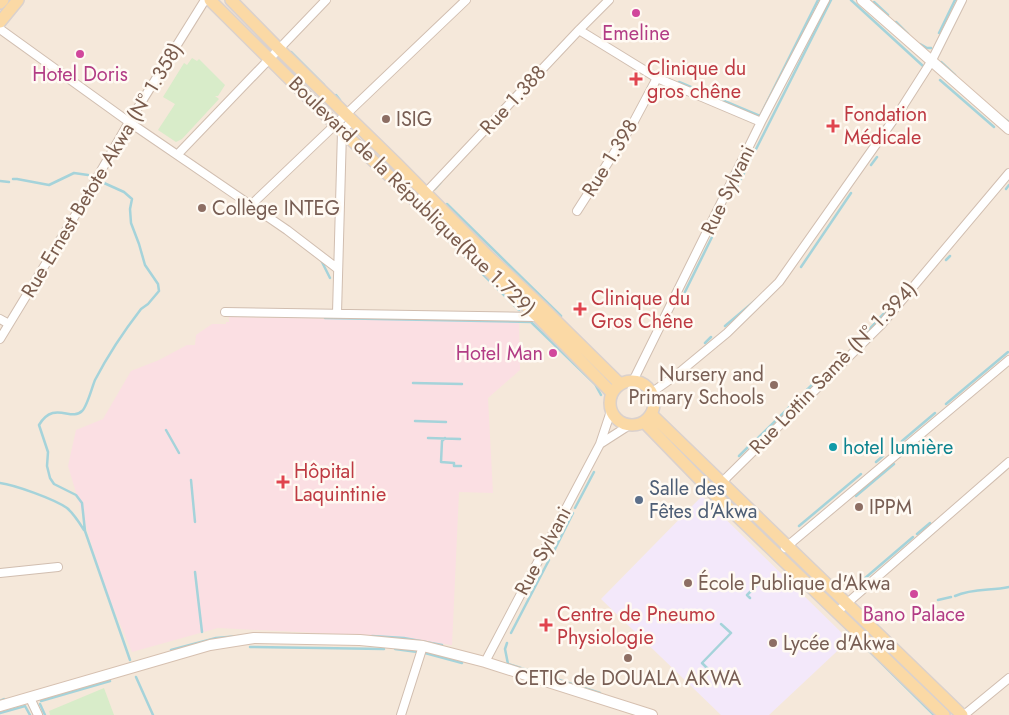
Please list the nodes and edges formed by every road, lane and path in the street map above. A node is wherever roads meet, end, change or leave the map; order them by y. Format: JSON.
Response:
{"nodes":[{"id":1,"x":3,"y":0,"type":"edge"},
{"id":2,"x":18,"y":0,"type":"edge"},
{"id":3,"x":205,"y":0,"type":"edge"},
{"id":4,"x":210,"y":0,"type":"edge"},
{"id":5,"x":231,"y":0,"type":"edge"},
{"id":6,"x":326,"y":0,"type":"edge"},
{"id":7,"x":466,"y":0,"type":"edge"},
{"id":8,"x":609,"y":0,"type":"edge"},
{"id":9,"x":824,"y":0,"type":"edge"},
{"id":10,"x":862,"y":0,"type":"edge"},
{"id":11,"x":962,"y":0,"type":"edge"},
{"id":12,"x":0,"y":3,"type":"edge"},
{"id":13,"x":0,"y":22,"type":"edge"},
{"id":14,"x":0,"y":30,"type":"edge"},
{"id":15,"x":579,"y":30,"type":"junction"},
{"id":16,"x":280,"y":50,"type":"junction"},
{"id":17,"x":271,"y":59,"type":"junction"},
{"id":18,"x":931,"y":62,"type":"junction"},
{"id":19,"x":657,"y":78,"type":"junction"},
{"id":20,"x":350,"y":117,"type":"junction"},
{"id":21,"x":129,"y":122,"type":"junction"},
{"id":22,"x":761,"y":122,"type":"junction"},
{"id":23,"x":340,"y":127,"type":"junction"},
{"id":24,"x":1009,"y":129,"type":"edge"},
{"id":25,"x":178,"y":154,"type":"junction"},
{"id":26,"x":1009,"y":173,"type":"edge"},
{"id":27,"x":421,"y":198,"type":"junction"},
{"id":28,"x":251,"y":205,"type":"junction"},
{"id":29,"x":577,"y":212,"type":"dead end"},
{"id":30,"x":338,"y":269,"type":"junction"},
{"id":31,"x":224,"y":312,"type":"dead end"},
{"id":32,"x":337,"y":313,"type":"junction"},
{"id":33,"x":541,"y":313,"type":"junction"},
{"id":34,"x":0,"y":318,"type":"edge"},
{"id":35,"x":9,"y":324,"type":"junction"},
{"id":36,"x":0,"y":339,"type":"edge"},
{"id":37,"x":1009,"y":360,"type":"edge"},
{"id":38,"x":634,"y":381,"type":"junction"},
{"id":39,"x":620,"y":384,"type":"junction"},
{"id":40,"x":612,"y":393,"type":"junction"},
{"id":41,"x":652,"y":393,"type":"junction"},
{"id":42,"x":611,"y":411,"type":"junction"},
{"id":43,"x":648,"y":418,"type":"junction"},
{"id":44,"x":628,"y":426,"type":"junction"},
{"id":45,"x":600,"y":444,"type":"junction"},
{"id":46,"x":1009,"y":462,"type":"edge"},
{"id":47,"x":722,"y":482,"type":"junction"},
{"id":48,"x":712,"y":492,"type":"junction"},
{"id":49,"x":787,"y":546,"type":"junction"},
{"id":50,"x":777,"y":554,"type":"junction"},
{"id":51,"x":58,"y":567,"type":"dead end"},
{"id":52,"x":0,"y":573,"type":"edge"},
{"id":53,"x":846,"y":604,"type":"junction"},
{"id":54,"x":837,"y":612,"type":"junction"},
{"id":55,"x":423,"y":646,"type":"junction"},
{"id":56,"x":486,"y":662,"type":"junction"},
{"id":57,"x":1009,"y":678,"type":"edge"},
{"id":58,"x":30,"y":698,"type":"junction"},
{"id":59,"x":0,"y":706,"type":"edge"},
{"id":60,"x":38,"y":715,"type":"edge"},
{"id":61,"x":401,"y":715,"type":"edge"},
{"id":62,"x":652,"y":715,"type":"edge"},
{"id":63,"x":944,"y":715,"type":"edge"},
{"id":64,"x":963,"y":715,"type":"edge"}],
"edges":[{"from":1,"to":12,"type":"main road"},
{"from":2,"to":13,"type":"main road"},
{"from":3,"to":21,"type":"street","name":"Rue Ernest Betote Akwa (N° 1.358)"},
{"from":4,"to":17,"type":"main road","name":"Boulevard de la République(Rue 1.729)"},
{"from":5,"to":16,"type":"main road","name":"Boulevard de la République(Rue 1.729)"},
{"from":6,"to":16,"type":"street"},
{"from":7,"to":20,"type":"street"},
{"from":8,"to":15,"type":"street","name":"Rue 1.388"},
{"from":9,"to":22,"type":"street","name":"Rue Sylvani"},
{"from":10,"to":18,"type":"main road"},
{"from":11,"to":18,"type":"street"},
{"from":14,"to":21,"type":"street"},
{"from":15,"to":19,"type":"street"},
{"from":15,"to":27,"type":"street","name":"Rue 1.388"},
{"from":16,"to":17,"type":"street"},
{"from":16,"to":20,"type":"main road","name":"Boulevard de la République(Rue 1.729)"},
{"from":17,"to":23,"type":"main road","name":"Boulevard de la République(Rue 1.729)"},
{"from":17,"to":25,"type":"street"},
{"from":18,"to":24,"type":"main road"},
{"from":18,"to":41,"type":"street"},
{"from":19,"to":22,"type":"street"},
{"from":19,"to":29,"type":"street","name":"Rue 1.398"},
{"from":20,"to":23,"type":"street"},
{"from":20,"to":27,"type":"main road","name":"Boulevard de la République(Rue 1.729)"},
{"from":21,"to":25,"type":"street"},
{"from":21,"to":35,"type":"street","name":"Rue Ernest Betote Akwa (N° 1.358)"},
{"from":22,"to":38,"type":"street","name":"Rue Sylvani"},
{"from":23,"to":27,"type":"main road","name":"Boulevard de la République(Rue 1.729)"},
{"from":23,"to":28,"type":"street"},
{"from":23,"to":30,"type":"street"},
{"from":25,"to":28,"type":"street"},
{"from":26,"to":47,"type":"street","name":"Rue Lottin Samè (N° 1.394)"},
{"from":27,"to":33,"type":"main road","name":"Boulevard de la République(Rue 1.729)"},
{"from":28,"to":30,"type":"street"},
{"from":30,"to":32,"type":"street"},
{"from":31,"to":32,"type":"street"},
{"from":32,"to":33,"type":"street"},
{"from":33,"to":39,"type":"main road","name":"Boulevard de la République(Rue 1.729)"},
{"from":33,"to":40,"type":"main road","name":"Boulevard de la République(Rue 1.729)"},
{"from":34,"to":35,"type":"street"},
{"from":35,"to":36,"type":"street","name":"Rue Ernest Betote Akwa (N° 1.358)"},
{"from":37,"to":49,"type":"street"},
{"from":38,"to":39,"type":"main road"},
{"from":38,"to":41,"type":"main road"},
{"from":39,"to":40,"type":"main road"},
{"from":40,"to":42,"type":"main road"},
{"from":41,"to":43,"type":"main road"},
{"from":42,"to":44,"type":"main road"},
{"from":42,"to":45,"type":"street"},
{"from":43,"to":44,"type":"main road"},
{"from":43,"to":47,"type":"main road"},
{"from":43,"to":48,"type":"main road"},
{"from":44,"to":45,"type":"street","name":"Rue Sylvani"},
{"from":45,"to":56,"type":"street","name":"Rue Sylvani"},
{"from":46,"to":53,"type":"street"},
{"from":47,"to":48,"type":"street","name":"Rue Lottin Samè (N° 1.394)"},
{"from":47,"to":49,"type":"main road"},
{"from":48,"to":50,"type":"main road"},
{"from":49,"to":50,"type":"street"},
{"from":49,"to":53,"type":"main road"},
{"from":50,"to":54,"type":"main road"},
{"from":51,"to":52,"type":"street"},
{"from":53,"to":54,"type":"street"},
{"from":53,"to":64,"type":"main road"},
{"from":54,"to":63,"type":"main road"},
{"from":55,"to":56,"type":"main road"},
{"from":55,"to":58,"type":"main road"},
{"from":55,"to":61,"type":"street"},
{"from":56,"to":62,"type":"main road"},
{"from":57,"to":64,"type":"street"},
{"from":58,"to":59,"type":"main road"},
{"from":58,"to":60,"type":"street"}]}
